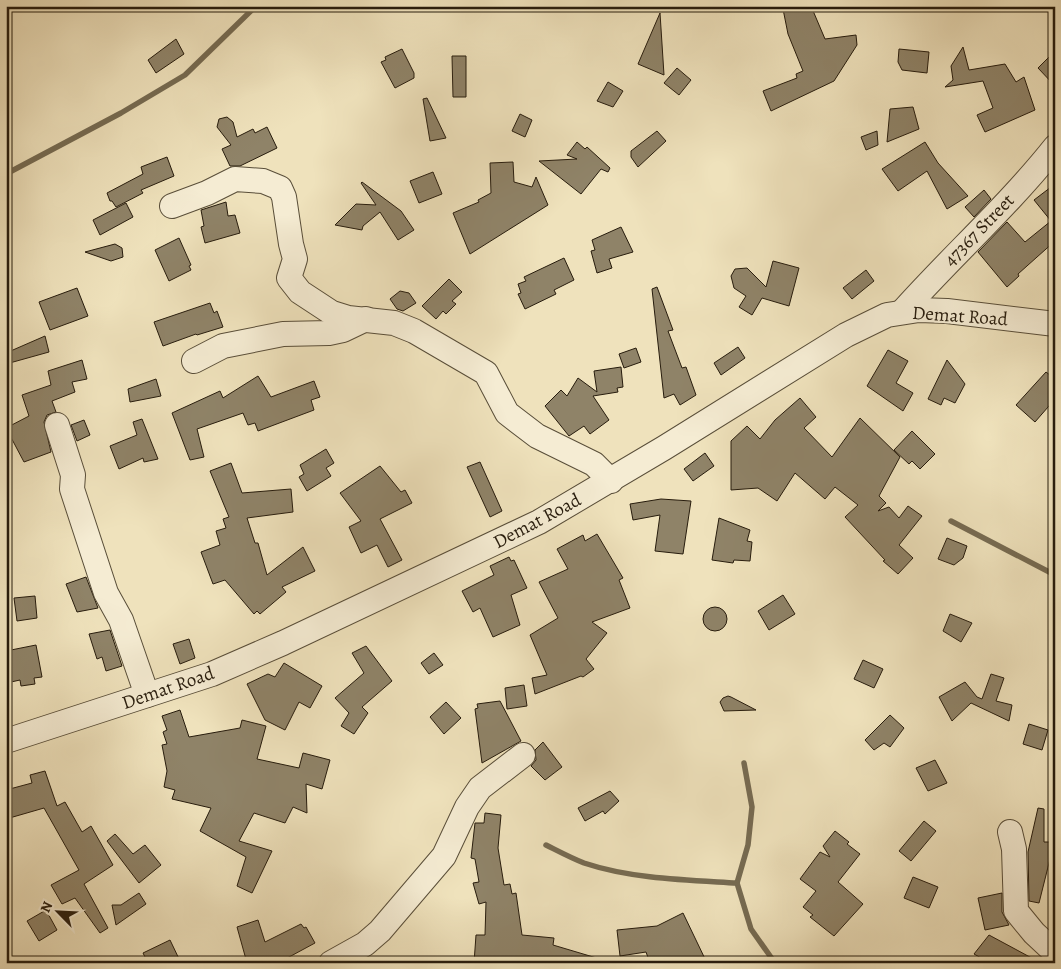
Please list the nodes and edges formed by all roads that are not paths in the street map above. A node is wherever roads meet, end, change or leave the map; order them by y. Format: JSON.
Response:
{"nodes":[{"id":1,"x":1055,"y":147,"type":"edge"},
{"id":2,"x":172,"y":206,"type":"dead end"},
{"id":3,"x":902,"y":312,"type":"junction"},
{"id":4,"x":366,"y":319,"type":"junction"},
{"id":5,"x":1055,"y":324,"type":"edge"},
{"id":6,"x":194,"y":361,"type":"dead end"},
{"id":7,"x":57,"y":425,"type":"dead end"},
{"id":8,"x":611,"y":481,"type":"junction"},
{"id":9,"x":147,"y":696,"type":"junction"},
{"id":10,"x":6,"y":742,"type":"edge"},
{"id":11,"x":522,"y":755,"type":"dead end"},
{"id":12,"x":1010,"y":832,"type":"dead end"},
{"id":13,"x":1055,"y":949,"type":"edge"},
{"id":14,"x":331,"y":963,"type":"edge"}],
"edges":[{"from":1,"to":3,"type":"street","name":"47367 Street"},
{"from":2,"to":4,"type":"street"},
{"from":3,"to":5,"type":"street","name":"Demat Road"},
{"from":3,"to":8,"type":"street","name":"Demat Road"},
{"from":4,"to":6,"type":"street"},
{"from":4,"to":8,"type":"street"},
{"from":7,"to":9,"type":"street"},
{"from":8,"to":9,"type":"street","name":"Demat Road"},
{"from":9,"to":10,"type":"street","name":"Demat Road"},
{"from":11,"to":14,"type":"street"},
{"from":12,"to":13,"type":"street"}]}
